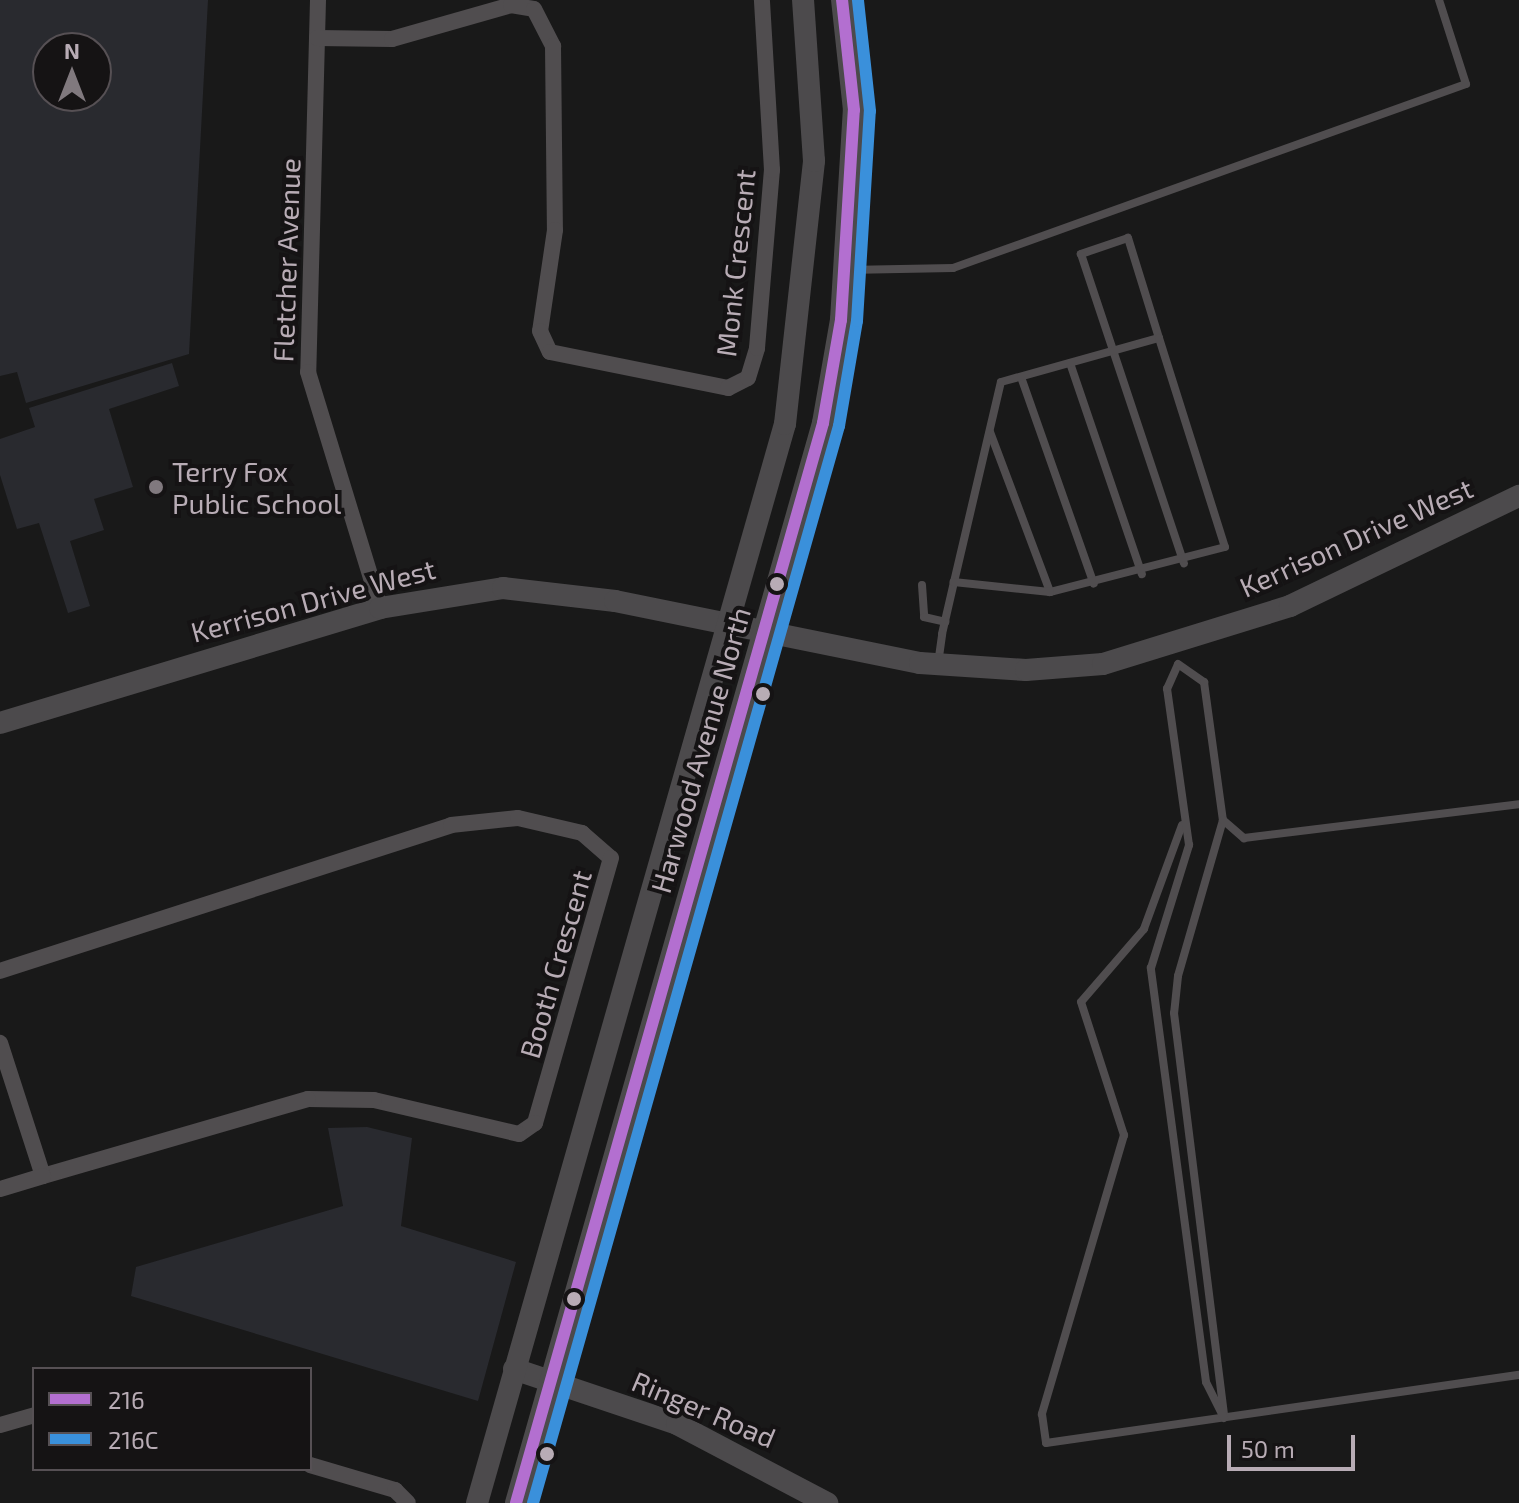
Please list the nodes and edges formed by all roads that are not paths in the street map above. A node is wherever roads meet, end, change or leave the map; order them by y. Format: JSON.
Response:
{"nodes":[{"id":1,"x":318,"y":0,"type":"edge"},
{"id":2,"x":762,"y":0,"type":"edge"},
{"id":3,"x":803,"y":0,"type":"edge"},
{"id":4,"x":842,"y":0,"type":"edge"},
{"id":5,"x":1439,"y":0,"type":"edge"},
{"id":6,"x":317,"y":38,"type":"junction"},
{"id":7,"x":844,"y":270,"type":"junction"},
{"id":8,"x":1159,"y":338,"type":"junction"},
{"id":9,"x":1117,"y":349,"type":"junction"},
{"id":10,"x":1070,"y":363,"type":"junction"},
{"id":11,"x":1021,"y":377,"type":"junction"},
{"id":12,"x":990,"y":431,"type":"junction"},
{"id":13,"x":1519,"y":496,"type":"edge"},
{"id":14,"x":1184,"y":563,"type":"junction"},
{"id":15,"x":1142,"y":574,"type":"junction"},
{"id":16,"x":954,"y":582,"type":"junction"},
{"id":17,"x":1094,"y":584,"type":"junction"},
{"id":18,"x":922,"y":585,"type":"dead end"},
{"id":19,"x":1050,"y":592,"type":"junction"},
{"id":20,"x":380,"y":608,"type":"junction"},
{"id":21,"x":945,"y":622,"type":"junction"},
{"id":22,"x":730,"y":625,"type":"junction"},
{"id":23,"x":764,"y":636,"type":"junction"},
{"id":24,"x":938,"y":665,"type":"junction"},
{"id":25,"x":0,"y":723,"type":"edge"},
{"id":26,"x":1519,"y":804,"type":"edge"},
{"id":27,"x":1223,"y":820,"type":"junction"},
{"id":28,"x":1182,"y":825,"type":"junction"},
{"id":29,"x":0,"y":971,"type":"edge"},
{"id":30,"x":0,"y":1043,"type":"edge"},
{"id":31,"x":43,"y":1176,"type":"junction"},
{"id":32,"x":0,"y":1189,"type":"edge"},
{"id":33,"x":514,"y":1369,"type":"junction"},
{"id":34,"x":1519,"y":1375,"type":"edge"},
{"id":35,"x":552,"y":1382,"type":"junction"},
{"id":36,"x":32,"y":1416,"type":"edge"},
{"id":37,"x":1224,"y":1418,"type":"junction"},
{"id":38,"x":0,"y":1425,"type":"edge"},
{"id":39,"x":312,"y":1466,"type":"edge"},
{"id":40,"x":408,"y":1503,"type":"edge"},
{"id":41,"x":477,"y":1503,"type":"edge"},
{"id":42,"x":516,"y":1503,"type":"edge"},
{"id":43,"x":827,"y":1503,"type":"edge"}],
"edges":[{"from":1,"to":6,"type":"street","name":"Fletcher Avenue"},
{"from":2,"to":6,"type":"street","name":"Monk Crescent"},
{"from":3,"to":22,"type":"main road","name":"Harwood Avenue North"},
{"from":4,"to":7,"type":"main road","name":"Harwood Avenue North"},
{"from":5,"to":7,"type":"lane"},
{"from":6,"to":20,"type":"street","name":"Fletcher Avenue"},
{"from":7,"to":23,"type":"main road","name":"Harwood Avenue North"},
{"from":8,"to":9,"type":"lane"},
{"from":8,"to":9,"type":"lane"},
{"from":8,"to":14,"type":"lane"},
{"from":9,"to":10,"type":"lane"},
{"from":9,"to":14,"type":"lane"},
{"from":10,"to":11,"type":"lane"},
{"from":10,"to":15,"type":"lane"},
{"from":11,"to":12,"type":"lane"},
{"from":11,"to":17,"type":"lane"},
{"from":12,"to":16,"type":"lane"},
{"from":12,"to":19,"type":"lane"},
{"from":13,"to":24,"type":"main road","name":"Kerrison Drive West"},
{"from":14,"to":15,"type":"lane"},
{"from":15,"to":17,"type":"lane"},
{"from":16,"to":19,"type":"lane"},
{"from":16,"to":21,"type":"lane"},
{"from":17,"to":19,"type":"lane"},
{"from":18,"to":21,"type":"lane"},
{"from":20,"to":22,"type":"main road","name":"Kerrison Drive West"},
{"from":20,"to":25,"type":"main road","name":"Kerrison Drive West"},
{"from":21,"to":24,"type":"lane"},
{"from":22,"to":23,"type":"main road","name":"Kerrison Drive West"},
{"from":22,"to":33,"type":"main road","name":"Harwood Avenue North"},
{"from":23,"to":24,"type":"main road","name":"Kerrison Drive West"},
{"from":23,"to":35,"type":"main road","name":"Harwood Avenue North"},
{"from":26,"to":27,"type":"lane"},
{"from":27,"to":28,"type":"lane"},
{"from":27,"to":37,"type":"lane"},
{"from":28,"to":37,"type":"lane"},
{"from":28,"to":37,"type":"lane"},
{"from":29,"to":31,"type":"street","name":"Booth Crescent"},
{"from":30,"to":31,"type":"street"},
{"from":31,"to":32,"type":"street","name":"Booth Crescent"},
{"from":33,"to":35,"type":"main road","name":"Ringer Road"},
{"from":33,"to":41,"type":"main road","name":"Harwood Avenue North"},
{"from":34,"to":37,"type":"lane"},
{"from":35,"to":42,"type":"main road","name":"Harwood Avenue North"},
{"from":35,"to":43,"type":"main road","name":"Ringer Road"},
{"from":36,"to":38,"type":"street"},
{"from":39,"to":40,"type":"street"}]}
